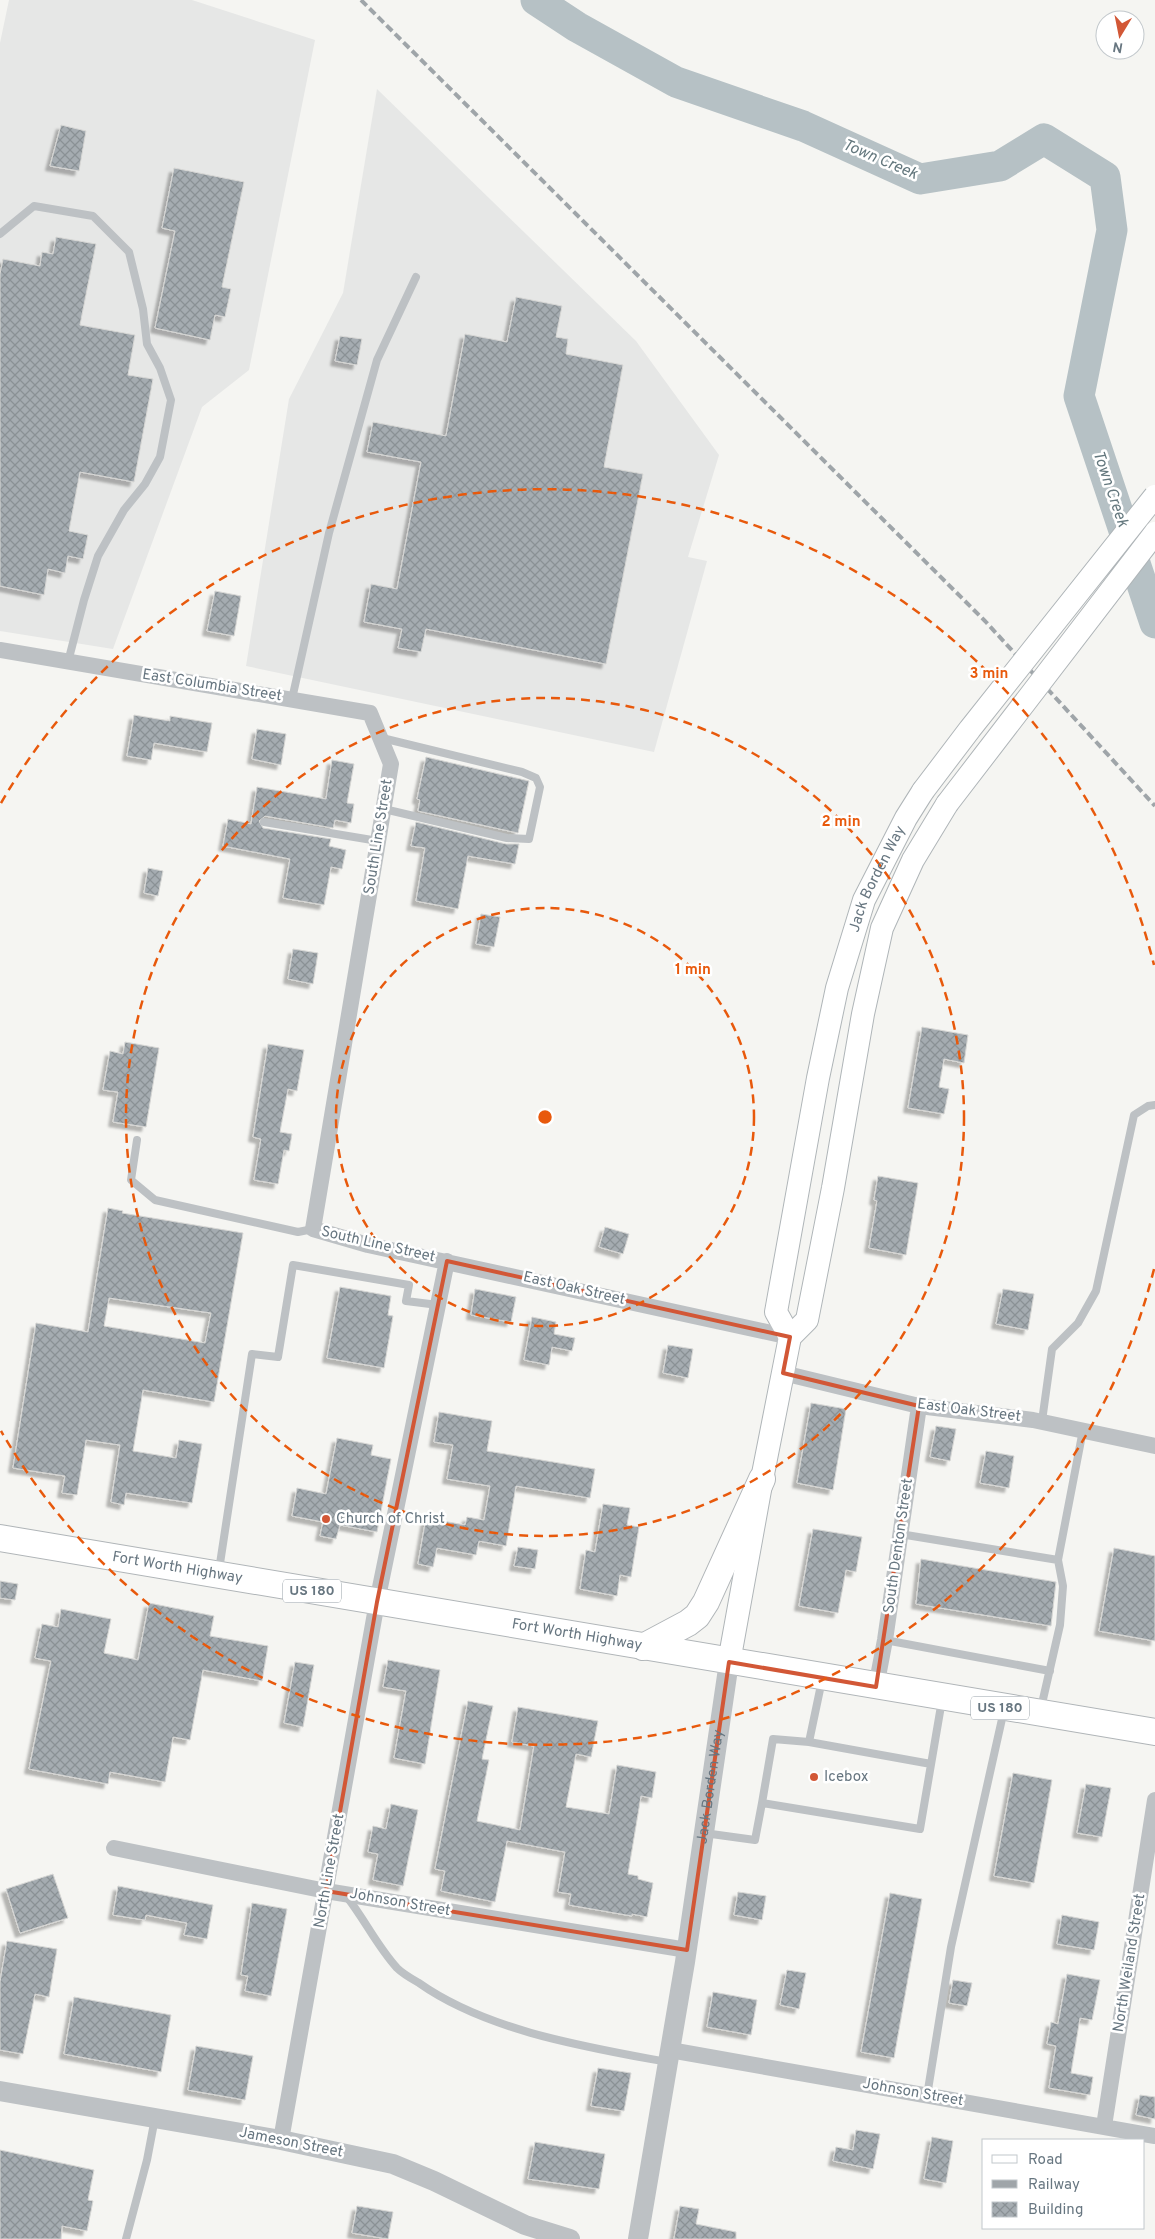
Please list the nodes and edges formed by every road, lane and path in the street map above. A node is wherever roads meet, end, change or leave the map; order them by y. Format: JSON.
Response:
{"nodes":[{"id":1,"x":0,"y":234,"type":"edge"},
{"id":2,"x":416,"y":277,"type":"dead end"},
{"id":3,"x":1155,"y":496,"type":"edge"},
{"id":4,"x":1155,"y":533,"type":"edge"},
{"id":5,"x":0,"y":650,"type":"edge"},
{"id":6,"x":68,"y":662,"type":"junction"},
{"id":7,"x":292,"y":699,"type":"junction"},
{"id":8,"x":380,"y":738,"type":"junction"},
{"id":9,"x":391,"y":764,"type":"joint"},
{"id":10,"x":384,"y":809,"type":"junction"},
{"id":11,"x":264,"y":822,"type":"dead end"},
{"id":12,"x":378,"y":841,"type":"junction"},
{"id":13,"x":1155,"y":1105,"type":"edge"},
{"id":14,"x":137,"y":1140,"type":"dead end"},
{"id":15,"x":313,"y":1229,"type":"junction"},
{"id":16,"x":446,"y":1261,"type":"junction"},
{"id":17,"x":438,"y":1305,"type":"junction"},
{"id":18,"x":790,"y":1337,"type":"junction"},
{"id":19,"x":783,"y":1373,"type":"junction"},
{"id":20,"x":919,"y":1406,"type":"junction"},
{"id":21,"x":1042,"y":1422,"type":"junction"},
{"id":22,"x":1083,"y":1430,"type":"junction"},
{"id":23,"x":1155,"y":1446,"type":"edge"},
{"id":24,"x":762,"y":1479,"type":"junction"},
{"id":25,"x":900,"y":1534,"type":"junction"},
{"id":26,"x":0,"y":1538,"type":"edge"},
{"id":27,"x":1058,"y":1560,"type":"junction"},
{"id":28,"x":218,"y":1575,"type":"junction"},
{"id":29,"x":377,"y":1602,"type":"junction"},
{"id":30,"x":885,"y":1640,"type":"junction"},
{"id":31,"x":643,"y":1647,"type":"junction"},
{"id":32,"x":730,"y":1662,"type":"junction"},
{"id":33,"x":1050,"y":1671,"type":"junction"},
{"id":34,"x":822,"y":1678,"type":"junction"},
{"id":35,"x":876,"y":1687,"type":"junction"},
{"id":36,"x":942,"y":1698,"type":"junction"},
{"id":37,"x":1004,"y":1708,"type":"junction"},
{"id":38,"x":1039,"y":1714,"type":"junction"},
{"id":39,"x":1155,"y":1732,"type":"edge"},
{"id":40,"x":810,"y":1742,"type":"junction"},
{"id":41,"x":930,"y":1764,"type":"junction"},
{"id":42,"x":1155,"y":1800,"type":"edge"},
{"id":43,"x":762,"y":1803,"type":"junction"},
{"id":44,"x":704,"y":1833,"type":"junction"},
{"id":45,"x":114,"y":1848,"type":"dead end"},
{"id":46,"x":326,"y":1890,"type":"junction"},
{"id":47,"x":344,"y":1893,"type":"junction"},
{"id":48,"x":687,"y":1950,"type":"junction"},
{"id":49,"x":669,"y":2056,"type":"junction"},
{"id":50,"x":0,"y":2091,"type":"edge"},
{"id":51,"x":926,"y":2096,"type":"junction"},
{"id":52,"x":155,"y":2118,"type":"junction"},
{"id":53,"x":1104,"y":2126,"type":"junction"},
{"id":54,"x":1155,"y":2136,"type":"edge"},
{"id":55,"x":281,"y":2140,"type":"junction"},
{"id":56,"x":126,"y":2239,"type":"edge"},
{"id":57,"x":570,"y":2239,"type":"edge"},
{"id":58,"x":638,"y":2239,"type":"edge"}],
"edges":[{"from":1,"to":6,"type":"lane"},
{"from":2,"to":7,"type":"lane"},
{"from":3,"to":18,"type":"main road","name":"Jack Borden Way","bridge":true},
{"from":4,"to":18,"type":"main road","name":"Jack Borden Way","bridge":true},
{"from":5,"to":6,"type":"street","name":"East Columbia Street"},
{"from":6,"to":7,"type":"street","name":"East Columbia Street"},
{"from":7,"to":8,"type":"street","name":"East Columbia Street"},
{"from":8,"to":9,"type":"street","name":"East Columbia Street"},
{"from":8,"to":10,"type":"lane"},
{"from":9,"to":10,"type":"street","name":"South Line Street"},
{"from":10,"to":12,"type":"street","name":"South Line Street"},
{"from":11,"to":12,"type":"lane"},
{"from":12,"to":15,"type":"street","name":"South Line Street"},
{"from":13,"to":21,"type":"lane"},
{"from":14,"to":15,"type":"lane"},
{"from":15,"to":16,"type":"street","name":"South Line Street"},
{"from":16,"to":17,"type":"street","name":"South Line Street"},
{"from":16,"to":18,"type":"street","name":"East Oak Street"},
{"from":17,"to":28,"type":"lane"},
{"from":17,"to":29,"type":"street","name":"South Line Street"},
{"from":18,"to":19,"type":"main road","name":"Jack Borden Way"},
{"from":19,"to":20,"type":"street","name":"East Oak Street"},
{"from":19,"to":24,"type":"main road","name":"Jack Borden Way"},
{"from":20,"to":21,"type":"street","name":"East Oak Street"},
{"from":20,"to":25,"type":"street","name":"South Denton Street"},
{"from":21,"to":22,"type":"street","name":"East Oak Street"},
{"from":22,"to":23,"type":"street","name":"East Oak Street"},
{"from":22,"to":27,"type":"lane"},
{"from":24,"to":31,"type":"main road"},
{"from":24,"to":32,"type":"main road","name":"Jack Borden Way"},
{"from":25,"to":27,"type":"lane"},
{"from":25,"to":30,"type":"street","name":"South Denton Street"},
{"from":26,"to":28,"type":"main road","name":"Fort Worth Highway","number":"US 180"},
{"from":27,"to":33,"type":"lane"},
{"from":28,"to":29,"type":"main road","name":"Fort Worth Highway","number":"US 180"},
{"from":29,"to":31,"type":"main road","name":"Fort Worth Highway","number":"US 180"},
{"from":29,"to":46,"type":"street","name":"North Line Street"},
{"from":30,"to":33,"type":"lane"},
{"from":30,"to":35,"type":"street","name":"South Denton Street"},
{"from":31,"to":32,"type":"main road","name":"Fort Worth Highway","number":"US 180"},
{"from":32,"to":34,"type":"main road","name":"Fort Worth Highway","number":"US 180"},
{"from":32,"to":44,"type":"street","name":"Jack Borden Way"},
{"from":33,"to":38,"type":"lane"},
{"from":34,"to":35,"type":"main road","name":"Fort Worth Highway","number":"US 180"},
{"from":34,"to":40,"type":"lane"},
{"from":35,"to":36,"type":"main road","name":"Fort Worth Highway","number":"US 180"},
{"from":36,"to":37,"type":"main road","name":"Fort Worth Highway","number":"US 180"},
{"from":36,"to":41,"type":"lane"},
{"from":37,"to":38,"type":"main road","name":"Fort Worth Highway","number":"US 180"},
{"from":37,"to":51,"type":"lane"},
{"from":38,"to":39,"type":"main road","name":"Fort Worth Highway","number":"US 180"},
{"from":40,"to":41,"type":"lane"},
{"from":40,"to":43,"type":"lane"},
{"from":41,"to":43,"type":"lane"},
{"from":42,"to":53,"type":"street","name":"North Weiland Street"},
{"from":43,"to":44,"type":"lane"},
{"from":44,"to":48,"type":"street","name":"Jack Borden Way"},
{"from":45,"to":46,"type":"street","name":"Johnson Street"},
{"from":46,"to":47,"type":"street","name":"Johnson Street"},
{"from":46,"to":55,"type":"street","name":"North Line Street"},
{"from":47,"to":48,"type":"street","name":"Johnson Street"},
{"from":47,"to":49,"type":"lane"},
{"from":48,"to":49,"type":"street","name":"Jack Borden Way"},
{"from":49,"to":51,"type":"street","name":"Johnson Street"},
{"from":49,"to":58,"type":"street","name":"Jack Borden Way"},
{"from":50,"to":52,"type":"street","name":"Jameson Street"},
{"from":51,"to":53,"type":"street","name":"Johnson Street"},
{"from":52,"to":55,"type":"street","name":"Jameson Street"},
{"from":52,"to":56,"type":"lane"},
{"from":53,"to":54,"type":"street","name":"Johnson Street"},
{"from":55,"to":57,"type":"street","name":"Jameson Street"}]}
